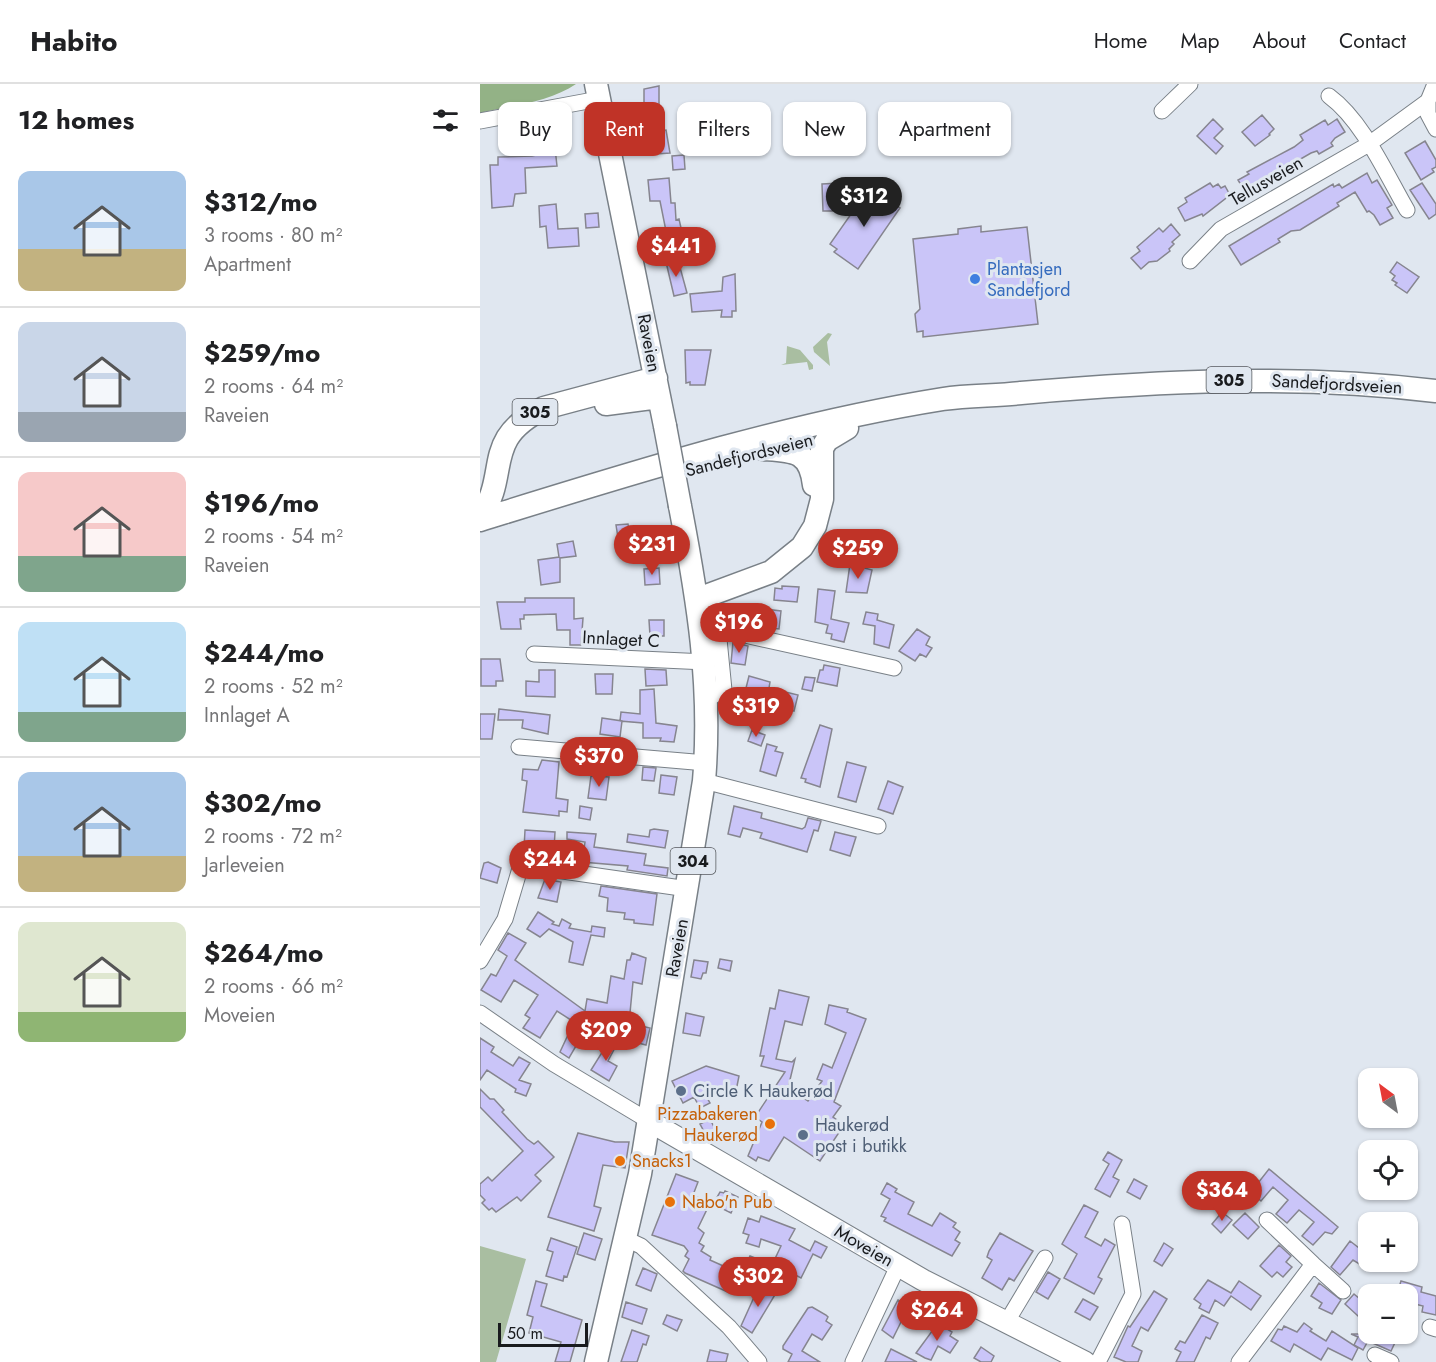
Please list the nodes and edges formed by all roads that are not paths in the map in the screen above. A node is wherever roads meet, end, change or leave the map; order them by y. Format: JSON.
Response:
{"nodes":[{"id":1,"x":1190,"y":84,"type":"edge"},
{"id":2,"x":1435,"y":84,"type":"edge"},
{"id":3,"x":598,"y":92,"type":"edge"},
{"id":4,"x":1329,"y":96,"type":"dead end"},
{"id":5,"x":1428,"y":101,"type":"junction"},
{"id":6,"x":1162,"y":111,"type":"dead end"},
{"id":7,"x":480,"y":121,"type":"edge"},
{"id":8,"x":1436,"y":129,"type":"edge"},
{"id":9,"x":1369,"y":144,"type":"junction"},
{"id":10,"x":1407,"y":210,"type":"dead end"},
{"id":11,"x":1190,"y":261,"type":"dead end"},
{"id":12,"x":657,"y":387,"type":"junction"},
{"id":13,"x":1436,"y":391,"type":"edge"},
{"id":14,"x":1022,"y":393,"type":"junction"},
{"id":15,"x":847,"y":428,"type":"junction"},
{"id":16,"x":763,"y":449,"type":"junction"},
{"id":17,"x":533,"y":503,"type":"junction"},
{"id":18,"x":480,"y":519,"type":"edge"},
{"id":19,"x":480,"y":530,"type":"edge"},
{"id":20,"x":694,"y":577,"type":"junction"},
{"id":21,"x":698,"y":599,"type":"junction"},
{"id":22,"x":534,"y":654,"type":"dead end"},
{"id":23,"x":706,"y":662,"type":"junction"},
{"id":24,"x":894,"y":668,"type":"dead end"},
{"id":25,"x":708,"y":699,"type":"junction"},
{"id":26,"x":519,"y":747,"type":"dead end"},
{"id":27,"x":705,"y":772,"type":"junction"},
{"id":28,"x":878,"y":826,"type":"dead end"},
{"id":29,"x":688,"y":889,"type":"junction"},
{"id":30,"x":480,"y":961,"type":"edge"},
{"id":31,"x":480,"y":1013,"type":"edge"},
{"id":32,"x":649,"y":1121,"type":"junction"},
{"id":33,"x":1267,"y":1220,"type":"dead end"},
{"id":34,"x":1122,"y":1224,"type":"dead end"},
{"id":35,"x":626,"y":1239,"type":"junction"},
{"id":36,"x":1046,"y":1258,"type":"dead end"},
{"id":37,"x":1313,"y":1264,"type":"junction"},
{"id":38,"x":898,"y":1266,"type":"junction"},
{"id":39,"x":1343,"y":1291,"type":"dead end"},
{"id":40,"x":1006,"y":1323,"type":"junction"},
{"id":41,"x":1375,"y":1355,"type":"dead end"},
{"id":42,"x":596,"y":1362,"type":"edge"},
{"id":43,"x":759,"y":1362,"type":"edge"},
{"id":44,"x":854,"y":1362,"type":"edge"},
{"id":45,"x":1085,"y":1362,"type":"edge"},
{"id":46,"x":1098,"y":1362,"type":"edge"},
{"id":47,"x":1239,"y":1362,"type":"edge"},
{"id":48,"x":1391,"y":1362,"type":"edge"}],
"edges":[{"from":1,"to":6,"type":"street"},
{"from":2,"to":5,"type":"street"},
{"from":3,"to":7,"type":"street"},
{"from":3,"to":12,"type":"main road","name":"Raveien"},
{"from":4,"to":9,"type":"street"},
{"from":5,"to":8,"type":"street"},
{"from":5,"to":9,"type":"street","name":"Tellusveien"},
{"from":9,"to":10,"type":"street"},
{"from":9,"to":11,"type":"street","name":"Tellusveien"},
{"from":12,"to":17,"type":"main road","number":"305"},
{"from":12,"to":18,"type":"main road","number":"305"},
{"from":12,"to":20,"type":"main road","name":"Raveien","bridge":true},
{"from":13,"to":14,"type":"main road","name":"Sandefjordsveien","number":"305"},
{"from":14,"to":15,"type":"main road","name":"Sandefjordsveien","number":"305"},
{"from":14,"to":17,"type":"main road","name":"Sandefjordsveien","number":"305"},
{"from":15,"to":16,"type":"main road","name":"Sandefjordsveien","number":"305"},
{"from":15,"to":21,"type":"main road","number":"305"},
{"from":16,"to":19,"type":"main road","name":"Sandefjordsveien","number":"305"},
{"from":16,"to":20,"type":"main road","number":"305"},
{"from":17,"to":18,"type":"main road","name":"Sandefjordsveien","number":"305"},
{"from":20,"to":21,"type":"main road","name":"Raveien"},
{"from":21,"to":23,"type":"main road","name":"Raveien","number":"304"},
{"from":22,"to":23,"type":"street","name":"Innlaget C"},
{"from":23,"to":25,"type":"main road","name":"Raveien","number":"304"},
{"from":24,"to":25,"type":"street"},
{"from":25,"to":27,"type":"main road","name":"Raveien","number":"304"},
{"from":26,"to":27,"type":"street"},
{"from":27,"to":28,"type":"street"},
{"from":27,"to":29,"type":"main road","name":"Raveien","number":"304"},
{"from":29,"to":30,"type":"street"},
{"from":29,"to":32,"type":"main road","name":"Raveien","number":"304"},
{"from":31,"to":32,"type":"street"},
{"from":32,"to":35,"type":"main road","name":"Raveien","number":"304"},
{"from":32,"to":38,"type":"street","name":"Moveien"},
{"from":33,"to":37,"type":"street"},
{"from":34,"to":46,"type":"street"},
{"from":35,"to":42,"type":"main road","name":"Raveien","number":"304"},
{"from":35,"to":43,"type":"street"},
{"from":36,"to":40,"type":"street"},
{"from":37,"to":39,"type":"street"},
{"from":37,"to":47,"type":"street"},
{"from":38,"to":40,"type":"street","name":"Moveien"},
{"from":38,"to":44,"type":"street"},
{"from":40,"to":45,"type":"street","name":"Moveien"},
{"from":41,"to":48,"type":"street"}]}
